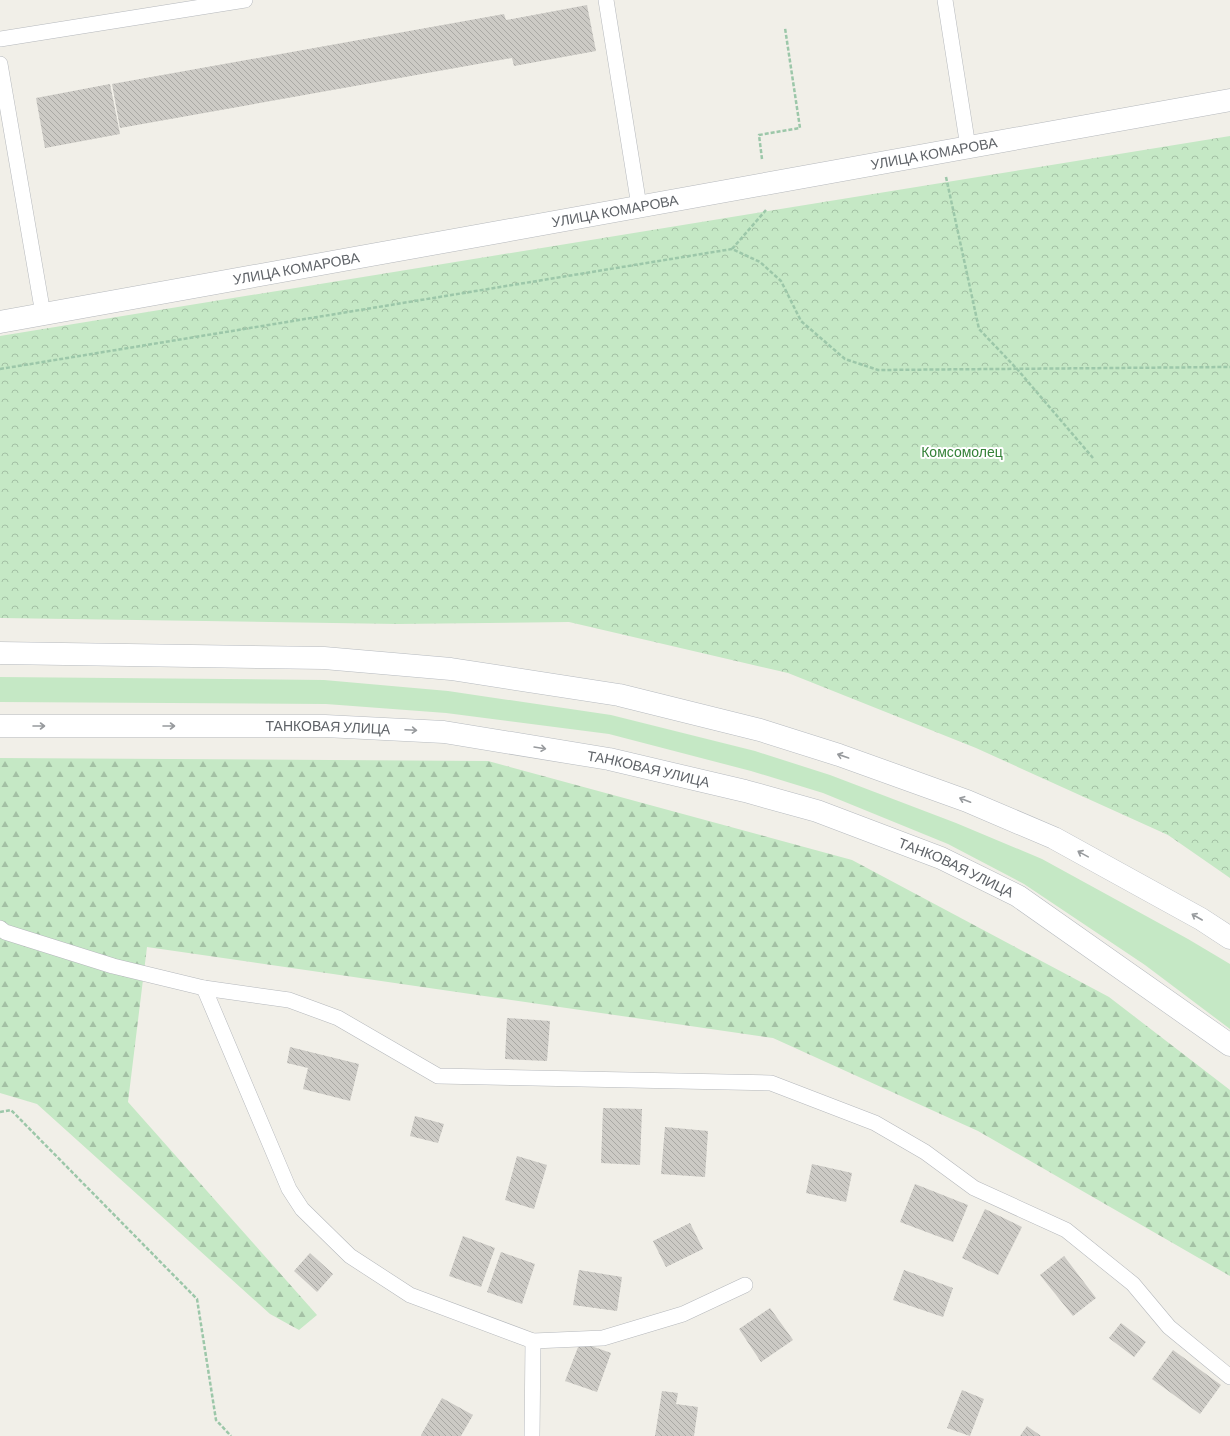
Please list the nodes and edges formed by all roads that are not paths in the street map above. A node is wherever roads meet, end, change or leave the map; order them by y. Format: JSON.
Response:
{"nodes":[{"id":1,"x":245,"y":0,"type":"edge"},
{"id":2,"x":606,"y":0,"type":"edge"},
{"id":3,"x":945,"y":0,"type":"edge"},
{"id":4,"x":0,"y":39,"type":"edge"},
{"id":5,"x":0,"y":64,"type":"edge"},
{"id":6,"x":1230,"y":100,"type":"edge"},
{"id":7,"x":968,"y":147,"type":"junction"},
{"id":8,"x":639,"y":206,"type":"junction"},
{"id":9,"x":43,"y":314,"type":"junction"},
{"id":10,"x":0,"y":322,"type":"edge"},
{"id":11,"x":0,"y":653,"type":"edge"},
{"id":12,"x":0,"y":726,"type":"edge"},
{"id":13,"x":0,"y":928,"type":"edge"},
{"id":14,"x":1230,"y":938,"type":"edge"},
{"id":15,"x":204,"y":988,"type":"junction"},
{"id":16,"x":1230,"y":1045,"type":"edge"},
{"id":17,"x":745,"y":1285,"type":"dead end"},
{"id":18,"x":533,"y":1341,"type":"junction"},
{"id":19,"x":1230,"y":1377,"type":"edge"},
{"id":20,"x":532,"y":1436,"type":"edge"}],
"edges":[{"from":1,"to":4,"type":"lane"},
{"from":2,"to":8,"type":"lane"},
{"from":3,"to":7,"type":"lane"},
{"from":5,"to":9,"type":"lane"},
{"from":6,"to":7,"type":"main road","name":"УЛИЦА КОМАРОВА"},
{"from":7,"to":8,"type":"main road","name":"УЛИЦА КОМАРОВА"},
{"from":8,"to":9,"type":"main road","name":"УЛИЦА КОМАРОВА"},
{"from":9,"to":10,"type":"main road","name":"УЛИЦА КОМАРОВА"},
{"from":14,"to":11,"type":"main road","one_way":true},
{"from":12,"to":16,"type":"main road","name":"ТАНКОВАЯ УЛИЦА","one_way":true},
{"from":13,"to":15,"type":"lane"},
{"from":15,"to":18,"type":"lane"},
{"from":15,"to":19,"type":"lane"},
{"from":17,"to":18,"type":"lane"},
{"from":18,"to":20,"type":"lane"}]}
